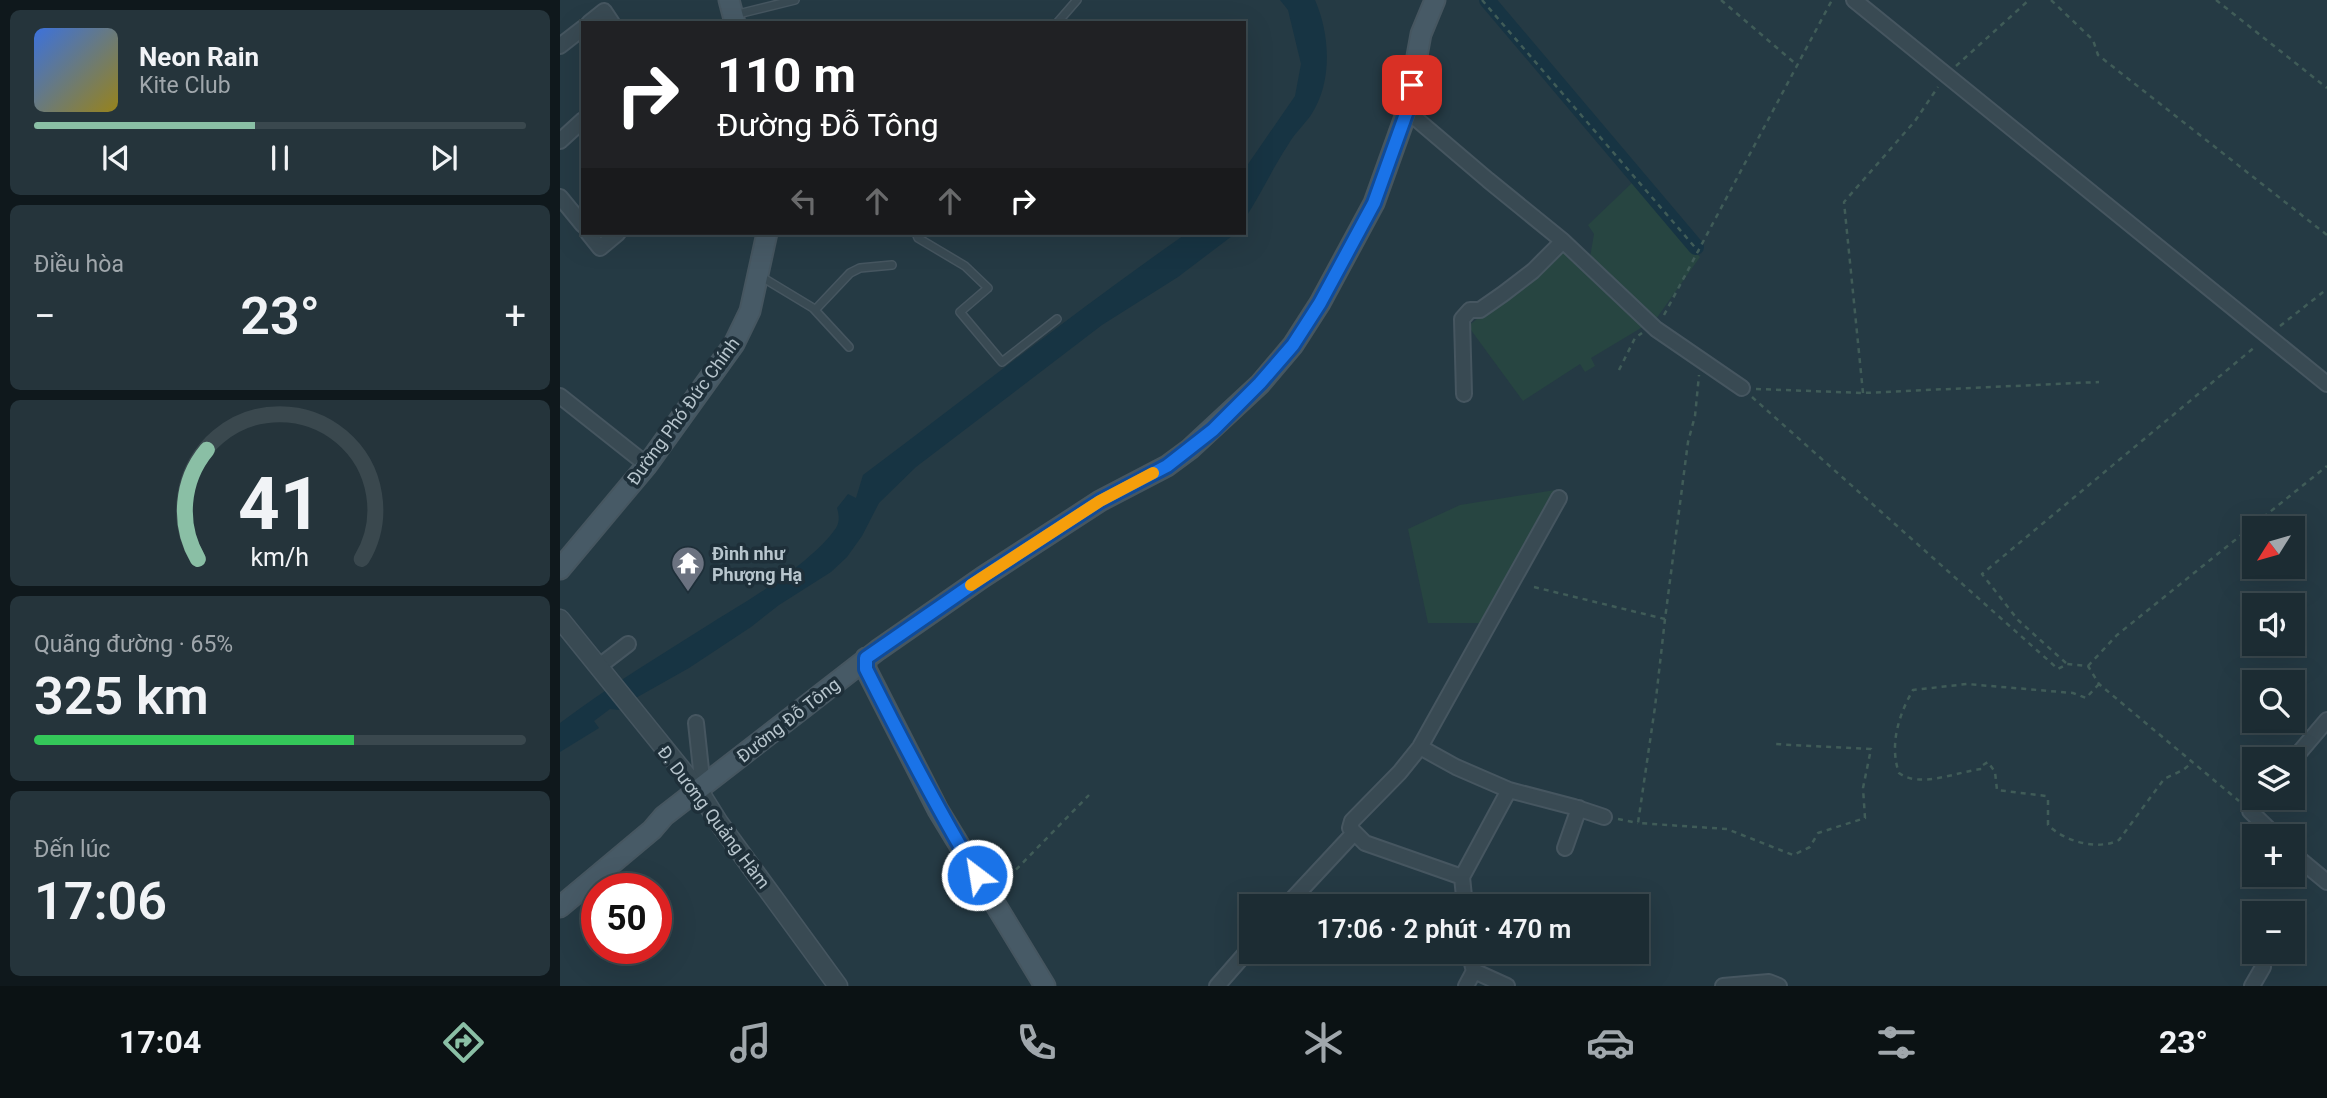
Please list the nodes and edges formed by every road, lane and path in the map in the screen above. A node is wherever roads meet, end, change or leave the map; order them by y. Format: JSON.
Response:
{"nodes":[{"id":1,"x":795,"y":0,"type":"edge"},
{"id":2,"x":1077,"y":0,"type":"edge"},
{"id":3,"x":1435,"y":0,"type":"edge"},
{"id":4,"x":1482,"y":0,"type":"edge"},
{"id":5,"x":1721,"y":0,"type":"edge"},
{"id":6,"x":1832,"y":0,"type":"edge"},
{"id":7,"x":1854,"y":0,"type":"edge"},
{"id":8,"x":2029,"y":0,"type":"edge"},
{"id":9,"x":2051,"y":0,"type":"edge"},
{"id":10,"x":2216,"y":0,"type":"edge"},
{"id":11,"x":732,"y":13,"type":"edge"},
{"id":12,"x":1059,"y":21,"type":"edge"},
{"id":13,"x":581,"y":30,"type":"edge"},
{"id":14,"x":560,"y":46,"type":"edge"},
{"id":15,"x":1797,"y":65,"type":"junction"},
{"id":16,"x":1947,"y":75,"type":"junction"},
{"id":17,"x":2327,"y":88,"type":"edge"},
{"id":18,"x":1407,"y":111,"type":"junction"},
{"id":19,"x":581,"y":122,"type":"edge"},
{"id":20,"x":560,"y":141,"type":"edge"},
{"id":21,"x":560,"y":197,"type":"edge"},
{"id":22,"x":581,"y":223,"type":"edge"},
{"id":23,"x":590,"y":235,"type":"edge"},
{"id":24,"x":616,"y":235,"type":"edge"},
{"id":25,"x":767,"y":235,"type":"edge"},
{"id":26,"x":917,"y":235,"type":"edge"},
{"id":27,"x":2327,"y":235,"type":"edge"},
{"id":28,"x":1563,"y":241,"type":"junction"},
{"id":29,"x":1699,"y":252,"type":"junction"},
{"id":30,"x":892,"y":265,"type":"dead end"},
{"id":31,"x":760,"y":275,"type":"junction"},
{"id":32,"x":2327,"y":289,"type":"edge"},
{"id":33,"x":815,"y":310,"type":"junction"},
{"id":34,"x":1057,"y":319,"type":"dead end"},
{"id":35,"x":1656,"y":329,"type":"junction"},
{"id":36,"x":2268,"y":336,"type":"junction"},
{"id":37,"x":849,"y":347,"type":"dead end"},
{"id":38,"x":1701,"y":358,"type":"junction"},
{"id":39,"x":1619,"y":370,"type":"dead end"},
{"id":40,"x":2099,"y":382,"type":"dead end"},
{"id":41,"x":2327,"y":384,"type":"edge"},
{"id":42,"x":1742,"y":388,"type":"junction"},
{"id":43,"x":1863,"y":393,"type":"junction"},
{"id":44,"x":1464,"y":394,"type":"dead end"},
{"id":45,"x":560,"y":396,"type":"edge"},
{"id":46,"x":647,"y":465,"type":"junction"},
{"id":47,"x":2327,"y":466,"type":"edge"},
{"id":48,"x":1559,"y":498,"type":"dead end"},
{"id":49,"x":560,"y":569,"type":"edge"},
{"id":50,"x":1534,"y":587,"type":"dead end"},
{"id":51,"x":560,"y":619,"type":"edge"},
{"id":52,"x":1665,"y":619,"type":"junction"},
{"id":53,"x":628,"y":644,"type":"dead end"},
{"id":54,"x":866,"y":658,"type":"junction"},
{"id":55,"x":2067,"y":664,"type":"junction"},
{"id":56,"x":2088,"y":666,"type":"junction"},
{"id":57,"x":601,"y":670,"type":"junction"},
{"id":58,"x":2099,"y":684,"type":"junction"},
{"id":59,"x":2327,"y":720,"type":"edge"},
{"id":60,"x":696,"y":723,"type":"dead end"},
{"id":61,"x":1774,"y":744,"type":"dead end"},
{"id":62,"x":1420,"y":747,"type":"junction"},
{"id":63,"x":2304,"y":747,"type":"edge"},
{"id":64,"x":2193,"y":762,"type":"junction"},
{"id":65,"x":701,"y":789,"type":"junction"},
{"id":66,"x":1509,"y":790,"type":"junction"},
{"id":67,"x":1088,"y":795,"type":"dead end"},
{"id":68,"x":1579,"y":808,"type":"junction"},
{"id":69,"x":2250,"y":811,"type":"joint"},
{"id":70,"x":1604,"y":817,"type":"joint"},
{"id":71,"x":1638,"y":823,"type":"junction"},
{"id":72,"x":2264,"y":824,"type":"edge"},
{"id":73,"x":1354,"y":833,"type":"junction"},
{"id":74,"x":1565,"y":848,"type":"dead end"},
{"id":75,"x":2305,"y":864,"type":"edge"},
{"id":76,"x":1462,"y":877,"type":"junction"},
{"id":77,"x":2327,"y":882,"type":"edge"},
{"id":78,"x":1297,"y":894,"type":"edge"},
{"id":79,"x":1464,"y":894,"type":"edge"},
{"id":80,"x":990,"y":897,"type":"junction"},
{"id":81,"x":560,"y":907,"type":"edge"},
{"id":82,"x":1239,"y":961,"type":"edge"},
{"id":83,"x":1472,"y":964,"type":"edge"},
{"id":84,"x":2263,"y":967,"type":"dead end"},
{"id":85,"x":1474,"y":971,"type":"junction"},
{"id":86,"x":838,"y":986,"type":"edge"},
{"id":87,"x":1045,"y":986,"type":"edge"},
{"id":88,"x":1217,"y":986,"type":"edge"},
{"id":89,"x":1465,"y":986,"type":"edge"},
{"id":90,"x":1507,"y":986,"type":"edge"},
{"id":91,"x":1723,"y":986,"type":"edge"},
{"id":92,"x":1779,"y":986,"type":"edge"},
{"id":93,"x":2252,"y":986,"type":"edge"}],
"edges":[{"from":1,"to":11,"type":"lane"},
{"from":2,"to":12,"type":"lane"},
{"from":3,"to":18,"type":"main road","name":"Đường Đỗ Tông"},
{"from":4,"to":29,"type":"path"},
{"from":5,"to":15,"type":"path"},
{"from":6,"to":15,"type":"path"},
{"from":7,"to":16,"type":"street"},
{"from":8,"to":16,"type":"path"},
{"from":9,"to":27,"type":"path"},
{"from":10,"to":17,"type":"path"},
{"from":13,"to":14,"type":"street"},
{"from":15,"to":29,"type":"path"},
{"from":16,"to":36,"type":"street"},
{"from":16,"to":43,"type":"path"},
{"from":18,"to":28,"type":"street"},
{"from":18,"to":54,"type":"main road","name":"Đường Đỗ Tông"},
{"from":19,"to":20,"type":"street"},
{"from":21,"to":22,"type":"street"},
{"from":23,"to":24,"type":"street"},
{"from":25,"to":31,"type":"main road","name":"Đường Phó Đức Chính"},
{"from":26,"to":34,"type":"lane"},
{"from":28,"to":35,"type":"street"},
{"from":28,"to":44,"type":"street"},
{"from":29,"to":35,"type":"path"},
{"from":30,"to":33,"type":"lane"},
{"from":31,"to":33,"type":"lane"},
{"from":31,"to":46,"type":"main road","name":"Đường Phó Đức Chính"},
{"from":32,"to":36,"type":"path"},
{"from":33,"to":37,"type":"lane"},
{"from":35,"to":38,"type":"street"},
{"from":35,"to":39,"type":"path"},
{"from":36,"to":41,"type":"street"},
{"from":36,"to":55,"type":"path"},
{"from":38,"to":42,"type":"street"},
{"from":38,"to":52,"type":"path"},
{"from":40,"to":43,"type":"path"},
{"from":42,"to":43,"type":"path"},
{"from":42,"to":55,"type":"path"},
{"from":45,"to":46,"type":"street"},
{"from":46,"to":49,"type":"main road","name":"Đường Phó Đức Chính"},
{"from":47,"to":56,"type":"path"},
{"from":48,"to":62,"type":"street"},
{"from":50,"to":52,"type":"path"},
{"from":51,"to":57,"type":"street","name":"Đ. Dương Quảng Hàm"},
{"from":52,"to":71,"type":"path"},
{"from":53,"to":57,"type":"street"},
{"from":54,"to":65,"type":"main road","name":"Đường Đỗ Tông"},
{"from":54,"to":80,"type":"main road"},
{"from":55,"to":56,"type":"path"},
{"from":56,"to":58,"type":"path"},
{"from":57,"to":65,"type":"street","name":"Đ. Dương Quảng Hàm"},
{"from":58,"to":64,"type":"path"},
{"from":58,"to":64,"type":"path"},
{"from":59,"to":63,"type":"street"},
{"from":60,"to":65,"type":"street"},
{"from":61,"to":71,"type":"path"},
{"from":62,"to":66,"type":"street"},
{"from":62,"to":73,"type":"street"},
{"from":64,"to":69,"type":"path"},
{"from":65,"to":81,"type":"main road","name":"Đường Đỗ Tông"},
{"from":65,"to":86,"type":"street","name":"Đ. Dương Quảng Hàm"},
{"from":66,"to":68,"type":"street"},
{"from":66,"to":76,"type":"street"},
{"from":67,"to":80,"type":"path"},
{"from":68,"to":70,"type":"street"},
{"from":68,"to":74,"type":"street"},
{"from":69,"to":72,"type":"street"},
{"from":70,"to":71,"type":"path"},
{"from":73,"to":76,"type":"street"},
{"from":73,"to":78,"type":"street"},
{"from":75,"to":77,"type":"street"},
{"from":76,"to":79,"type":"street"},
{"from":80,"to":87,"type":"main road"},
{"from":82,"to":88,"type":"street"},
{"from":83,"to":85,"type":"street"},
{"from":84,"to":93,"type":"street"},
{"from":85,"to":89,"type":"street"},
{"from":85,"to":90,"type":"street"},
{"from":91,"to":92,"type":"street"}]}
